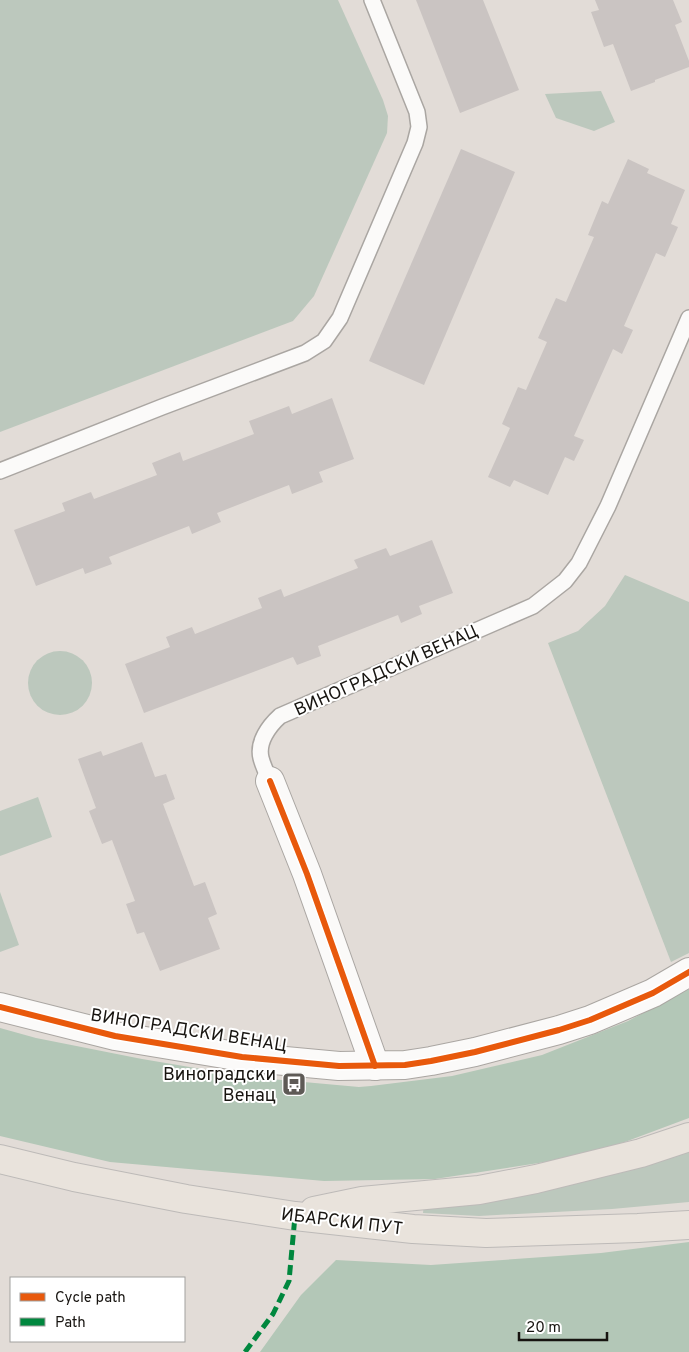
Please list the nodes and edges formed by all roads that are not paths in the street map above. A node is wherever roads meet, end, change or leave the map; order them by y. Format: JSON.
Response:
{"nodes":[{"id":1,"x":372,"y":0,"type":"edge"},
{"id":2,"x":689,"y":318,"type":"edge"},
{"id":3,"x":0,"y":471,"type":"edge"},
{"id":4,"x":270,"y":781,"type":"joint"},
{"id":5,"x":689,"y":972,"type":"edge"},
{"id":6,"x":0,"y":1008,"type":"edge"},
{"id":7,"x":375,"y":1066,"type":"junction"},
{"id":8,"x":689,"y":1137,"type":"edge"},
{"id":9,"x":0,"y":1159,"type":"edge"},
{"id":10,"x":295,"y":1216,"type":"junction"},
{"id":11,"x":689,"y":1225,"type":"edge"}],
"edges":[{"from":1,"to":3,"type":"lane"},
{"from":2,"to":4,"type":"lane","name":"ВИНОГРАДСКИ ВЕНАЦ"},
{"from":4,"to":7,"type":"street","name":"ВИНОГРАДСКИ ВЕНАЦ"},
{"from":5,"to":7,"type":"street","name":"ВИНОГРАДСКИ ВЕНАЦ"},
{"from":6,"to":7,"type":"street","name":"ВИНОГРАДСКИ ВЕНАЦ"},
{"from":8,"to":10,"type":"main road"},
{"from":9,"to":10,"type":"main road","name":"ИБАРСКИ ПУТ"},
{"from":10,"to":11,"type":"main road","name":"ИБАРСКИ ПУТ"}]}
